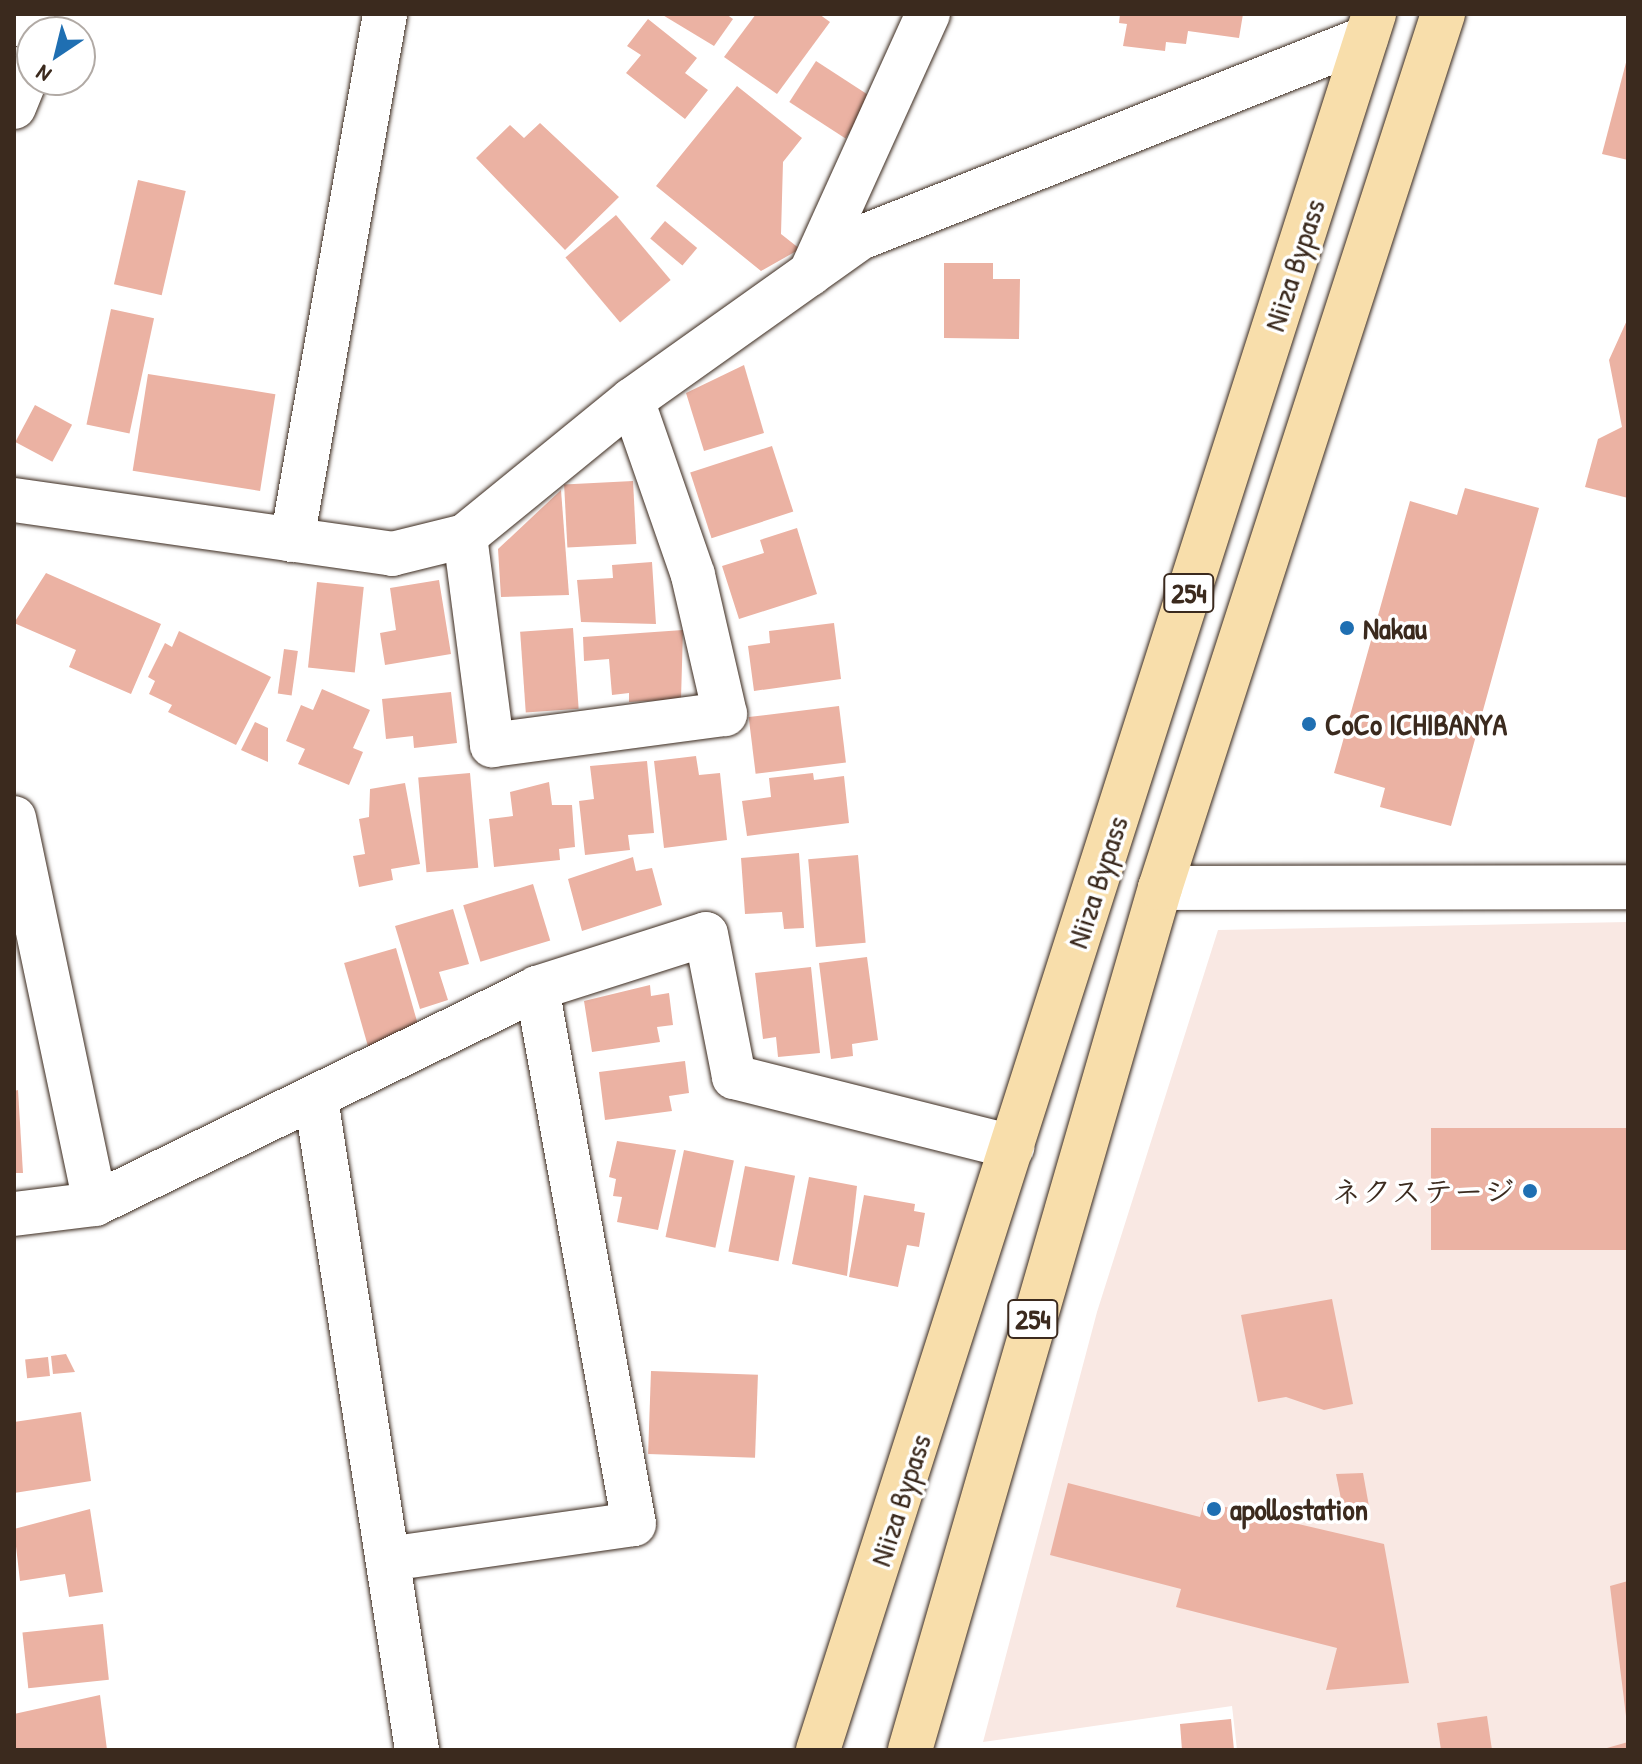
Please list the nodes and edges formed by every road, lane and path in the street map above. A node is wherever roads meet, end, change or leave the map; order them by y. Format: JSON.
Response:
{"nodes":[{"id":1,"x":385,"y":14,"type":"edge"},
{"id":2,"x":928,"y":14,"type":"edge"},
{"id":3,"x":1443,"y":14,"type":"edge"},
{"id":4,"x":1370,"y":26,"type":"edge"},
{"id":5,"x":810,"y":274,"type":"junction"},
{"id":6,"x":632,"y":400,"type":"junction"},
{"id":7,"x":14,"y":500,"type":"edge"},
{"id":8,"x":465,"y":536,"type":"junction"},
{"id":9,"x":292,"y":540,"type":"junction"},
{"id":10,"x":14,"y":818,"type":"edge"},
{"id":11,"x":1628,"y":887,"type":"edge"},
{"id":12,"x":1160,"y":888,"type":"junction"},
{"id":13,"x":537,"y":988,"type":"junction"},
{"id":14,"x":316,"y":1099,"type":"junction"},
{"id":15,"x":1012,"y":1147,"type":"junction"},
{"id":16,"x":95,"y":1204,"type":"junction"},
{"id":17,"x":14,"y":1214,"type":"edge"},
{"id":18,"x":388,"y":1559,"type":"junction"},
{"id":19,"x":964,"y":1578,"type":"junction"},
{"id":20,"x":417,"y":1750,"type":"edge"},
{"id":21,"x":818,"y":1750,"type":"edge"},
{"id":22,"x":910,"y":1750,"type":"edge"},
{"id":23,"x":935,"y":1750,"type":"edge"}],
"edges":[{"from":1,"to":9,"type":"street"},
{"from":2,"to":5,"type":"street"},
{"from":3,"to":12,"type":"highway","name":"Niiza Bypass","number":"254"},
{"from":4,"to":5,"type":"street"},
{"from":4,"to":15,"type":"highway","name":"Niiza Bypass","number":"254"},
{"from":5,"to":6,"type":"street"},
{"from":6,"to":8,"type":"street"},
{"from":6,"to":8,"type":"street"},
{"from":7,"to":9,"type":"street"},
{"from":8,"to":9,"type":"street"},
{"from":10,"to":16,"type":"street"},
{"from":11,"to":12,"type":"street"},
{"from":12,"to":19,"type":"highway","name":"Niiza Bypass","number":"254"},
{"from":13,"to":14,"type":"street"},
{"from":13,"to":15,"type":"street"},
{"from":13,"to":18,"type":"street"},
{"from":14,"to":16,"type":"street"},
{"from":14,"to":18,"type":"street"},
{"from":15,"to":21,"type":"highway","name":"Niiza Bypass","number":"254"},
{"from":16,"to":17,"type":"street"},
{"from":18,"to":20,"type":"street"},
{"from":19,"to":22,"type":"highway","name":"Niiza Bypass","number":"254"},
{"from":19,"to":23,"type":"highway"}]}
